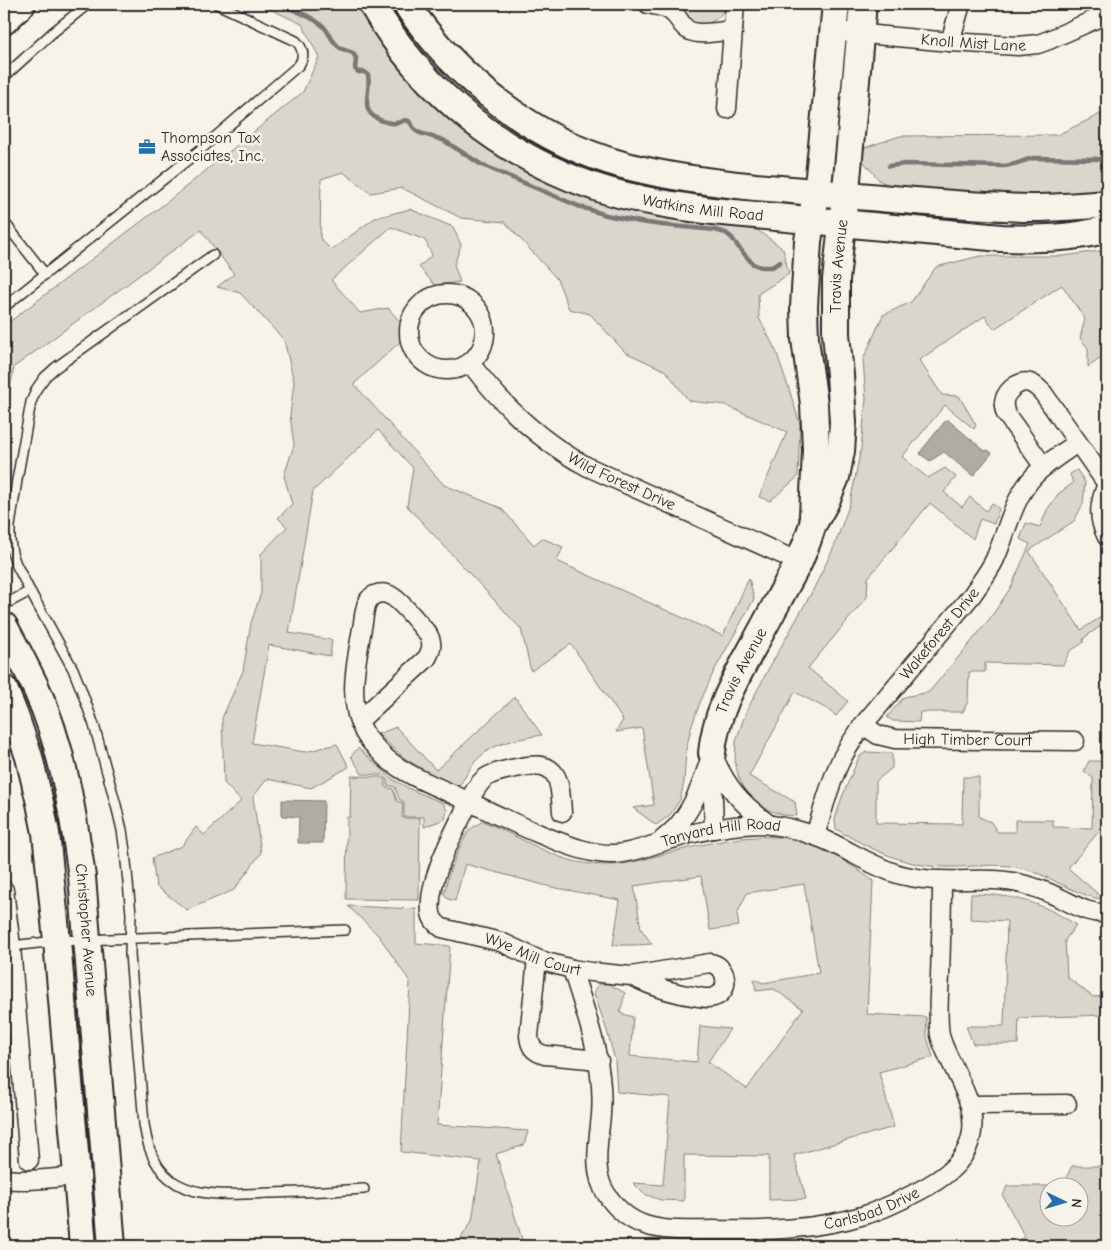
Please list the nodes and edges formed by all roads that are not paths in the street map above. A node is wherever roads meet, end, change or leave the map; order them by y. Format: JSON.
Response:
{"nodes":[{"id":1,"x":22,"y":4,"type":"edge"},
{"id":2,"x":88,"y":4,"type":"edge"},
{"id":3,"x":218,"y":4,"type":"edge"},
{"id":4,"x":372,"y":4,"type":"edge"},
{"id":5,"x":406,"y":4,"type":"edge"},
{"id":6,"x":648,"y":4,"type":"edge"},
{"id":7,"x":735,"y":4,"type":"edge"},
{"id":8,"x":836,"y":4,"type":"edge"},
{"id":9,"x":863,"y":4,"type":"edge"},
{"id":10,"x":961,"y":4,"type":"edge"},
{"id":11,"x":1107,"y":14,"type":"edge"},
{"id":12,"x":4,"y":21,"type":"edge"},
{"id":13,"x":733,"y":30,"type":"junction"},
{"id":14,"x":834,"y":31,"type":"junction"},
{"id":15,"x":861,"y":34,"type":"junction"},
{"id":16,"x":950,"y":42,"type":"junction"},
{"id":17,"x":4,"y":77,"type":"edge"},
{"id":18,"x":727,"y":109,"type":"dead end"},
{"id":19,"x":816,"y":193,"type":"junction"},
{"id":20,"x":846,"y":196,"type":"junction"},
{"id":21,"x":1107,"y":204,"type":"edge"},
{"id":22,"x":811,"y":220,"type":"junction"},
{"id":23,"x":4,"y":222,"type":"edge"},
{"id":24,"x":842,"y":223,"type":"junction"},
{"id":25,"x":1107,"y":229,"type":"edge"},
{"id":26,"x":213,"y":256,"type":"dead end"},
{"id":27,"x":45,"y":274,"type":"junction"},
{"id":28,"x":4,"y":307,"type":"edge"},
{"id":29,"x":470,"y":363,"type":"junction"},
{"id":30,"x":1077,"y":443,"type":"junction"},
{"id":31,"x":1044,"y":467,"type":"junction"},
{"id":32,"x":1107,"y":484,"type":"edge"},
{"id":33,"x":813,"y":524,"type":"junction"},
{"id":34,"x":1107,"y":537,"type":"edge"},
{"id":35,"x":799,"y":562,"type":"junction"},
{"id":36,"x":30,"y":591,"type":"junction"},
{"id":37,"x":4,"y":605,"type":"edge"},
{"id":38,"x":4,"y":626,"type":"edge"},
{"id":39,"x":4,"y":689,"type":"edge"},
{"id":40,"x":359,"y":721,"type":"junction"},
{"id":41,"x":863,"y":725,"type":"junction"},
{"id":42,"x":1075,"y":741,"type":"dead end"},
{"id":43,"x":712,"y":753,"type":"junction"},
{"id":44,"x":469,"y":802,"type":"junction"},
{"id":45,"x":562,"y":812,"type":"dead end"},
{"id":46,"x":770,"y":825,"type":"junction"},
{"id":47,"x":714,"y":829,"type":"junction"},
{"id":48,"x":815,"y":836,"type":"junction"},
{"id":49,"x":661,"y":842,"type":"junction"},
{"id":50,"x":942,"y":881,"type":"junction"},
{"id":51,"x":4,"y":890,"type":"edge"},
{"id":52,"x":1107,"y":913,"type":"edge"},
{"id":53,"x":345,"y":930,"type":"dead end"},
{"id":54,"x":130,"y":938,"type":"junction"},
{"id":55,"x":87,"y":940,"type":"junction"},
{"id":56,"x":57,"y":941,"type":"junction"},
{"id":57,"x":11,"y":946,"type":"junction"},
{"id":58,"x":537,"y":959,"type":"junction"},
{"id":59,"x":572,"y":969,"type":"junction"},
{"id":60,"x":631,"y":976,"type":"dead end"},
{"id":61,"x":599,"y":1060,"type":"junction"},
{"id":62,"x":1067,"y":1104,"type":"dead end"},
{"id":63,"x":970,"y":1105,"type":"junction"},
{"id":64,"x":29,"y":1160,"type":"dead end"},
{"id":65,"x":91,"y":1174,"type":"junction"},
{"id":66,"x":4,"y":1179,"type":"edge"},
{"id":67,"x":364,"y":1189,"type":"dead end"},
{"id":68,"x":83,"y":1246,"type":"edge"},
{"id":69,"x":112,"y":1246,"type":"edge"}],
"edges":[{"from":1,"to":12,"type":"street"},
{"from":2,"to":17,"type":"lane"},
{"from":3,"to":27,"type":"lane"},
{"from":4,"to":22,"type":"street","name":"Watkins Mill Road"},
{"from":5,"to":19,"type":"street","name":"Watkins Mill Road"},
{"from":6,"to":13,"type":"street"},
{"from":7,"to":13,"type":"street"},
{"from":8,"to":14,"type":"street","name":"Travis Avenue"},
{"from":9,"to":15,"type":"street","name":"Travis Avenue"},
{"from":10,"to":16,"type":"street"},
{"from":11,"to":16,"type":"street","name":"Knoll Mist Lane"},
{"from":13,"to":18,"type":"street"},
{"from":14,"to":15,"type":"street","name":"Knoll Mist Lane"},
{"from":14,"to":19,"type":"street","name":"Travis Avenue"},
{"from":15,"to":16,"type":"street","name":"Knoll Mist Lane"},
{"from":15,"to":20,"type":"street","name":"Travis Avenue"},
{"from":19,"to":20,"type":"street","name":"Watkins Mill Road"},
{"from":19,"to":22,"type":"street","name":"Travis Avenue"},
{"from":20,"to":21,"type":"street","name":"Watkins Mill Road"},
{"from":20,"to":24,"type":"street","name":"Travis Avenue"},
{"from":22,"to":24,"type":"street","name":"Watkins Mill Road"},
{"from":22,"to":33,"type":"street","name":"Travis Avenue"},
{"from":23,"to":27,"type":"lane"},
{"from":24,"to":25,"type":"street","name":"Watkins Mill Road"},
{"from":24,"to":33,"type":"street","name":"Travis Avenue"},
{"from":26,"to":36,"type":"lane"},
{"from":27,"to":28,"type":"lane"},
{"from":29,"to":29,"type":"street"},
{"from":29,"to":35,"type":"street","name":"Wild Forest Drive"},
{"from":30,"to":31,"type":"street","name":"Wakeforest Drive"},
{"from":30,"to":31,"type":"street"},
{"from":30,"to":32,"type":"street"},
{"from":31,"to":41,"type":"street","name":"Wakeforest Drive"},
{"from":32,"to":34,"type":"street"},
{"from":33,"to":35,"type":"street","name":"Travis Avenue"},
{"from":35,"to":43,"type":"street","name":"Travis Avenue"},
{"from":36,"to":37,"type":"lane"},
{"from":36,"to":54,"type":"lane"},
{"from":38,"to":55,"type":"street","name":"Christopher Avenue"},
{"from":39,"to":56,"type":"street","name":"Christopher Avenue"},
{"from":40,"to":40,"type":"street","name":"Tanyard Hill Road"},
{"from":40,"to":44,"type":"street","name":"Tanyard Hill Road"},
{"from":41,"to":42,"type":"street","name":"High Timber Court"},
{"from":41,"to":48,"type":"street","name":"Wakeforest Drive"},
{"from":43,"to":46,"type":"street"},
{"from":43,"to":47,"type":"street","name":"Travis Avenue"},
{"from":43,"to":49,"type":"street"},
{"from":44,"to":45,"type":"street"},
{"from":44,"to":49,"type":"street","name":"Tanyard Hill Road"},
{"from":44,"to":58,"type":"street","name":"Wye Mill Court"},
{"from":46,"to":47,"type":"street","name":"Tanyard Hill Road"},
{"from":46,"to":48,"type":"street","name":"Tanyard Hill Road"},
{"from":47,"to":49,"type":"street","name":"Tanyard Hill Road"},
{"from":48,"to":50,"type":"street","name":"Tanyard Hill Road"},
{"from":50,"to":52,"type":"street","name":"Tanyard Hill Road"},
{"from":50,"to":63,"type":"street","name":"Carlsbad Drive"},
{"from":51,"to":57,"type":"street"},
{"from":53,"to":54,"type":"lane"},
{"from":54,"to":55,"type":"lane"},
{"from":54,"to":67,"type":"lane"},
{"from":55,"to":56,"type":"lane"},
{"from":55,"to":65,"type":"street","name":"Christopher Avenue"},
{"from":56,"to":57,"type":"lane"},
{"from":56,"to":65,"type":"street","name":"Christopher Avenue"},
{"from":57,"to":64,"type":"street"},
{"from":58,"to":59,"type":"street","name":"Wye Mill Court"},
{"from":58,"to":61,"type":"street"},
{"from":59,"to":60,"type":"street","name":"Wye Mill Court"},
{"from":59,"to":61,"type":"street","name":"Carlsbad Drive"},
{"from":61,"to":63,"type":"street","name":"Carlsbad Drive"},
{"from":62,"to":63,"type":"street"},
{"from":65,"to":66,"type":"street"},
{"from":65,"to":68,"type":"street","name":"Christopher Avenue"},
{"from":65,"to":69,"type":"street","name":"Christopher Avenue"}]}
